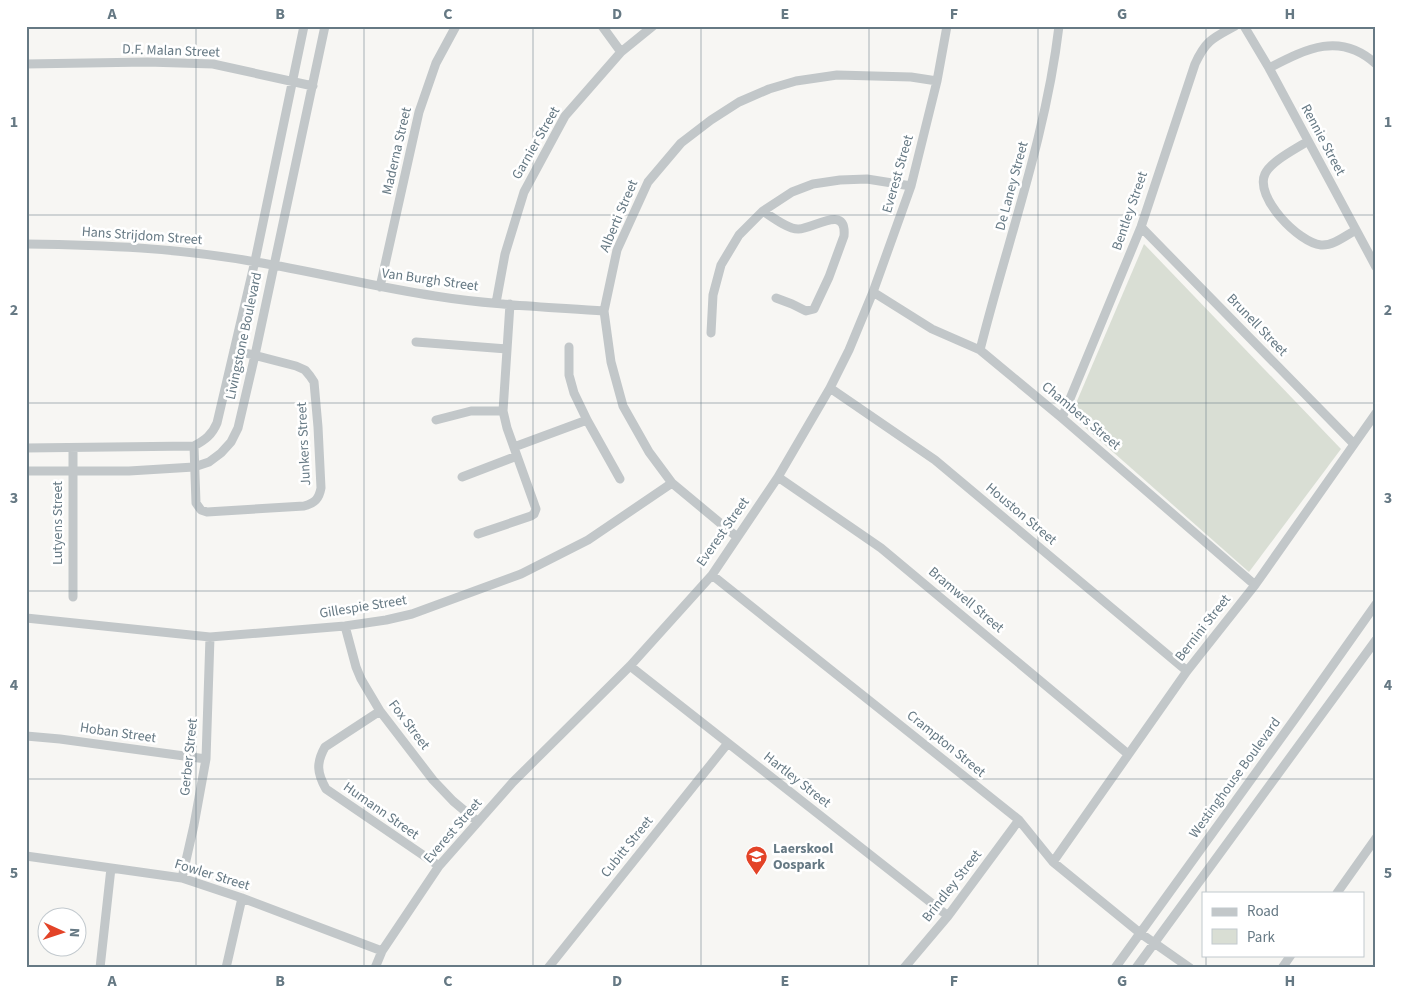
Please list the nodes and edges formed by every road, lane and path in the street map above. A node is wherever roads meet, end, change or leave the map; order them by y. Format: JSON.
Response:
{"nodes":[{"id":1,"x":304,"y":26,"type":"edge"},
{"id":2,"x":326,"y":26,"type":"edge"},
{"id":3,"x":456,"y":26,"type":"edge"},
{"id":4,"x":602,"y":26,"type":"edge"},
{"id":5,"x":653,"y":26,"type":"edge"},
{"id":6,"x":947,"y":26,"type":"edge"},
{"id":7,"x":1059,"y":26,"type":"edge"},
{"id":8,"x":1235,"y":26,"type":"edge"},
{"id":9,"x":1244,"y":26,"type":"edge"},
{"id":10,"x":621,"y":52,"type":"junction"},
{"id":11,"x":26,"y":64,"type":"edge"},
{"id":12,"x":1376,"y":64,"type":"edge"},
{"id":13,"x":1268,"y":68,"type":"junction"},
{"id":14,"x":938,"y":81,"type":"junction"},
{"id":15,"x":292,"y":82,"type":"junction"},
{"id":16,"x":313,"y":86,"type":"junction"},
{"id":17,"x":1308,"y":141,"type":"junction"},
{"id":18,"x":911,"y":186,"type":"junction"},
{"id":19,"x":763,"y":211,"type":"junction"},
{"id":20,"x":1141,"y":226,"type":"junction"},
{"id":21,"x":1356,"y":230,"type":"junction"},
{"id":22,"x":26,"y":244,"type":"edge"},
{"id":23,"x":255,"y":261,"type":"junction"},
{"id":24,"x":274,"y":265,"type":"junction"},
{"id":25,"x":1376,"y":267,"type":"edge"},
{"id":26,"x":380,"y":287,"type":"junction"},
{"id":27,"x":873,"y":292,"type":"junction"},
{"id":28,"x":776,"y":298,"type":"dead end"},
{"id":29,"x":496,"y":303,"type":"junction"},
{"id":30,"x":510,"y":304,"type":"junction"},
{"id":31,"x":604,"y":311,"type":"junction"},
{"id":32,"x":711,"y":333,"type":"dead end"},
{"id":33,"x":416,"y":342,"type":"dead end"},
{"id":34,"x":568,"y":347,"type":"dead end"},
{"id":35,"x":507,"y":349,"type":"junction"},
{"id":36,"x":234,"y":350,"type":"junction"},
{"id":37,"x":980,"y":350,"type":"junction"},
{"id":38,"x":255,"y":355,"type":"junction"},
{"id":39,"x":830,"y":388,"type":"junction"},
{"id":40,"x":503,"y":411,"type":"junction"},
{"id":41,"x":1376,"y":412,"type":"edge"},
{"id":42,"x":1062,"y":418,"type":"junction"},
{"id":43,"x":436,"y":420,"type":"dead end"},
{"id":44,"x":587,"y":420,"type":"junction"},
{"id":45,"x":1353,"y":443,"type":"junction"},
{"id":46,"x":194,"y":446,"type":"junction"},
{"id":47,"x":26,"y":448,"type":"edge"},
{"id":48,"x":73,"y":448,"type":"junction"},
{"id":49,"x":516,"y":452,"type":"junction"},
{"id":50,"x":194,"y":467,"type":"junction"},
{"id":51,"x":26,"y":471,"type":"edge"},
{"id":52,"x":72,"y":471,"type":"junction"},
{"id":53,"x":462,"y":477,"type":"dead end"},
{"id":54,"x":778,"y":477,"type":"junction"},
{"id":55,"x":620,"y":479,"type":"dead end"},
{"id":56,"x":672,"y":483,"type":"junction"},
{"id":57,"x":478,"y":534,"type":"dead end"},
{"id":58,"x":737,"y":537,"type":"junction"},
{"id":59,"x":712,"y":574,"type":"junction"},
{"id":60,"x":1255,"y":584,"type":"junction"},
{"id":61,"x":72,"y":597,"type":"dead end"},
{"id":62,"x":1376,"y":604,"type":"edge"},
{"id":63,"x":26,"y":618,"type":"edge"},
{"id":64,"x":345,"y":626,"type":"junction"},
{"id":65,"x":210,"y":637,"type":"junction"},
{"id":66,"x":1376,"y":640,"type":"edge"},
{"id":67,"x":630,"y":666,"type":"junction"},
{"id":68,"x":1187,"y":671,"type":"junction"},
{"id":69,"x":380,"y":711,"type":"junction"},
{"id":70,"x":26,"y":736,"type":"edge"},
{"id":71,"x":728,"y":743,"type":"junction"},
{"id":72,"x":1128,"y":754,"type":"junction"},
{"id":73,"x":206,"y":759,"type":"junction"},
{"id":74,"x":1019,"y":820,"type":"junction"},
{"id":75,"x":478,"y":822,"type":"junction"},
{"id":76,"x":1376,"y":838,"type":"edge"},
{"id":77,"x":26,"y":856,"type":"edge"},
{"id":78,"x":1053,"y":862,"type":"junction"},
{"id":79,"x":439,"y":866,"type":"junction"},
{"id":80,"x":111,"y":868,"type":"junction"},
{"id":81,"x":182,"y":878,"type":"junction"},
{"id":82,"x":1338,"y":892,"type":"edge"},
{"id":83,"x":242,"y":898,"type":"junction"},
{"id":84,"x":948,"y":916,"type":"junction"},
{"id":85,"x":1140,"y":933,"type":"junction"},
{"id":86,"x":1154,"y":942,"type":"junction"},
{"id":87,"x":382,"y":951,"type":"junction"},
{"id":88,"x":1290,"y":956,"type":"edge"},
{"id":89,"x":100,"y":968,"type":"edge"},
{"id":90,"x":226,"y":968,"type":"edge"},
{"id":91,"x":375,"y":968,"type":"edge"},
{"id":92,"x":548,"y":968,"type":"edge"},
{"id":93,"x":904,"y":968,"type":"edge"},
{"id":94,"x":1115,"y":968,"type":"edge"},
{"id":95,"x":1136,"y":968,"type":"edge"},
{"id":96,"x":1190,"y":968,"type":"edge"},
{"id":97,"x":1282,"y":968,"type":"edge"}],
"edges":[{"from":1,"to":15,"type":"street","name":"Livingstone Boulevard"},
{"from":2,"to":16,"type":"street","name":"Livingstone Boulevard"},
{"from":3,"to":26,"type":"street","name":"Maderna Street"},
{"from":4,"to":10,"type":"street"},
{"from":5,"to":10,"type":"street","name":"Garnier Street"},
{"from":6,"to":14,"type":"street","name":"Everest Street"},
{"from":7,"to":37,"type":"street","name":"De Laney Street"},
{"from":8,"to":20,"type":"street","name":"Bentley Street"},
{"from":9,"to":13,"type":"street","name":"Rennie Street"},
{"from":10,"to":29,"type":"street","name":"Garnier Street"},
{"from":11,"to":15,"type":"street","name":"D.F. Malan Street"},
{"from":12,"to":13,"type":"street"},
{"from":13,"to":17,"type":"street","name":"Rennie Street"},
{"from":14,"to":18,"type":"street","name":"Everest Street"},
{"from":14,"to":31,"type":"street","name":"Alberti Street"},
{"from":15,"to":16,"type":"street","name":"D.F. Malan Street"},
{"from":15,"to":23,"type":"street","name":"Livingstone Boulevard"},
{"from":16,"to":24,"type":"street","name":"Livingstone Boulevard"},
{"from":17,"to":21,"type":"street","name":"Rennie Street"},
{"from":17,"to":21,"type":"street"},
{"from":18,"to":19,"type":"street"},
{"from":18,"to":27,"type":"street","name":"Everest Street"},
{"from":19,"to":28,"type":"street"},
{"from":19,"to":32,"type":"street"},
{"from":20,"to":42,"type":"street","name":"Bentley Street"},
{"from":20,"to":45,"type":"street","name":"Brunell Street"},
{"from":21,"to":25,"type":"street","name":"Rennie Street"},
{"from":22,"to":23,"type":"street","name":"Hans Strijdom Street"},
{"from":23,"to":24,"type":"street","name":"Van Burgh Street"},
{"from":23,"to":36,"type":"street","name":"Livingstone Boulevard"},
{"from":24,"to":26,"type":"street","name":"Van Burgh Street"},
{"from":24,"to":38,"type":"street","name":"Livingstone Boulevard"},
{"from":26,"to":29,"type":"street","name":"Van Burgh Street"},
{"from":27,"to":37,"type":"street","name":"Chambers Street"},
{"from":27,"to":39,"type":"street","name":"Everest Street"},
{"from":29,"to":30,"type":"street","name":"Van Burgh Street"},
{"from":30,"to":31,"type":"street","name":"Van Burgh Street"},
{"from":30,"to":35,"type":"street"},
{"from":31,"to":56,"type":"street","name":"Alberti Street"},
{"from":33,"to":35,"type":"street"},
{"from":34,"to":44,"type":"street"},
{"from":35,"to":40,"type":"street"},
{"from":36,"to":38,"type":"street","name":"Junkers Street"},
{"from":36,"to":46,"type":"street","name":"Livingstone Boulevard"},
{"from":37,"to":42,"type":"street","name":"Chambers Street"},
{"from":38,"to":50,"type":"street","name":"Livingstone Boulevard"},
{"from":38,"to":50,"type":"street","name":"Junkers Street"},
{"from":39,"to":54,"type":"street","name":"Everest Street"},
{"from":39,"to":68,"type":"street","name":"Houston Street"},
{"from":40,"to":43,"type":"street"},
{"from":40,"to":49,"type":"street"},
{"from":41,"to":45,"type":"street","name":"Bernini Street"},
{"from":42,"to":60,"type":"street","name":"Chambers Street"},
{"from":44,"to":49,"type":"street"},
{"from":44,"to":55,"type":"street"},
{"from":45,"to":60,"type":"street","name":"Bernini Street"},
{"from":46,"to":48,"type":"street"},
{"from":46,"to":50,"type":"street","name":"Junkers Street"},
{"from":47,"to":48,"type":"street"},
{"from":48,"to":52,"type":"street","name":"Lutyens Street"},
{"from":49,"to":53,"type":"street"},
{"from":49,"to":57,"type":"street"},
{"from":50,"to":52,"type":"street","name":"Livingstone Boulevard"},
{"from":51,"to":52,"type":"street","name":"Livingstone Boulevard"},
{"from":52,"to":61,"type":"street","name":"Lutyens Street"},
{"from":54,"to":58,"type":"street","name":"Everest Street"},
{"from":54,"to":72,"type":"street","name":"Bramwell Street"},
{"from":56,"to":58,"type":"street","name":"Alberti Street"},
{"from":56,"to":64,"type":"street","name":"Gillespie Street"},
{"from":58,"to":59,"type":"street","name":"Everest Street"},
{"from":59,"to":67,"type":"street","name":"Everest Street"},
{"from":59,"to":74,"type":"street","name":"Crampton Street"},
{"from":60,"to":68,"type":"street","name":"Bernini Street"},
{"from":62,"to":85,"type":"street","name":"Westinghouse Boulevard"},
{"from":63,"to":65,"type":"street","name":"Gillespie Street"},
{"from":64,"to":65,"type":"street","name":"Gillespie Street"},
{"from":64,"to":69,"type":"street","name":"Fox Street"},
{"from":65,"to":73,"type":"street","name":"Gerber Street"},
{"from":66,"to":86,"type":"street"},
{"from":67,"to":71,"type":"street","name":"Hartley Street"},
{"from":67,"to":75,"type":"street","name":"Everest Street"},
{"from":68,"to":72,"type":"street","name":"Bernini Street"},
{"from":69,"to":75,"type":"street","name":"Fox Street"},
{"from":69,"to":79,"type":"street","name":"Humann Street"},
{"from":70,"to":73,"type":"street","name":"Hoban Street"},
{"from":71,"to":84,"type":"street","name":"Hartley Street"},
{"from":71,"to":92,"type":"street","name":"Cubitt Street"},
{"from":72,"to":78,"type":"street","name":"Bernini Street"},
{"from":73,"to":81,"type":"street","name":"Gerber Street"},
{"from":74,"to":78,"type":"street","name":"Crampton Street"},
{"from":74,"to":84,"type":"street","name":"Brindley Street"},
{"from":75,"to":79,"type":"street","name":"Everest Street"},
{"from":76,"to":82,"type":"street"},
{"from":77,"to":80,"type":"street","name":"Fowler Street"},
{"from":78,"to":85,"type":"street","name":"Crampton Street"},
{"from":79,"to":87,"type":"street","name":"Everest Street"},
{"from":80,"to":81,"type":"street","name":"Fowler Street"},
{"from":80,"to":89,"type":"street"},
{"from":81,"to":83,"type":"street","name":"Fowler Street"},
{"from":83,"to":87,"type":"street","name":"Fowler Street"},
{"from":83,"to":90,"type":"street"},
{"from":84,"to":93,"type":"street","name":"Brindley Street"},
{"from":85,"to":86,"type":"street","name":"Crampton Street"},
{"from":85,"to":94,"type":"street","name":"Westinghouse Boulevard"},
{"from":86,"to":95,"type":"street"},
{"from":86,"to":96,"type":"street","name":"Crampton Street"},
{"from":87,"to":91,"type":"street","name":"Everest Street"},
{"from":88,"to":97,"type":"street"}]}
